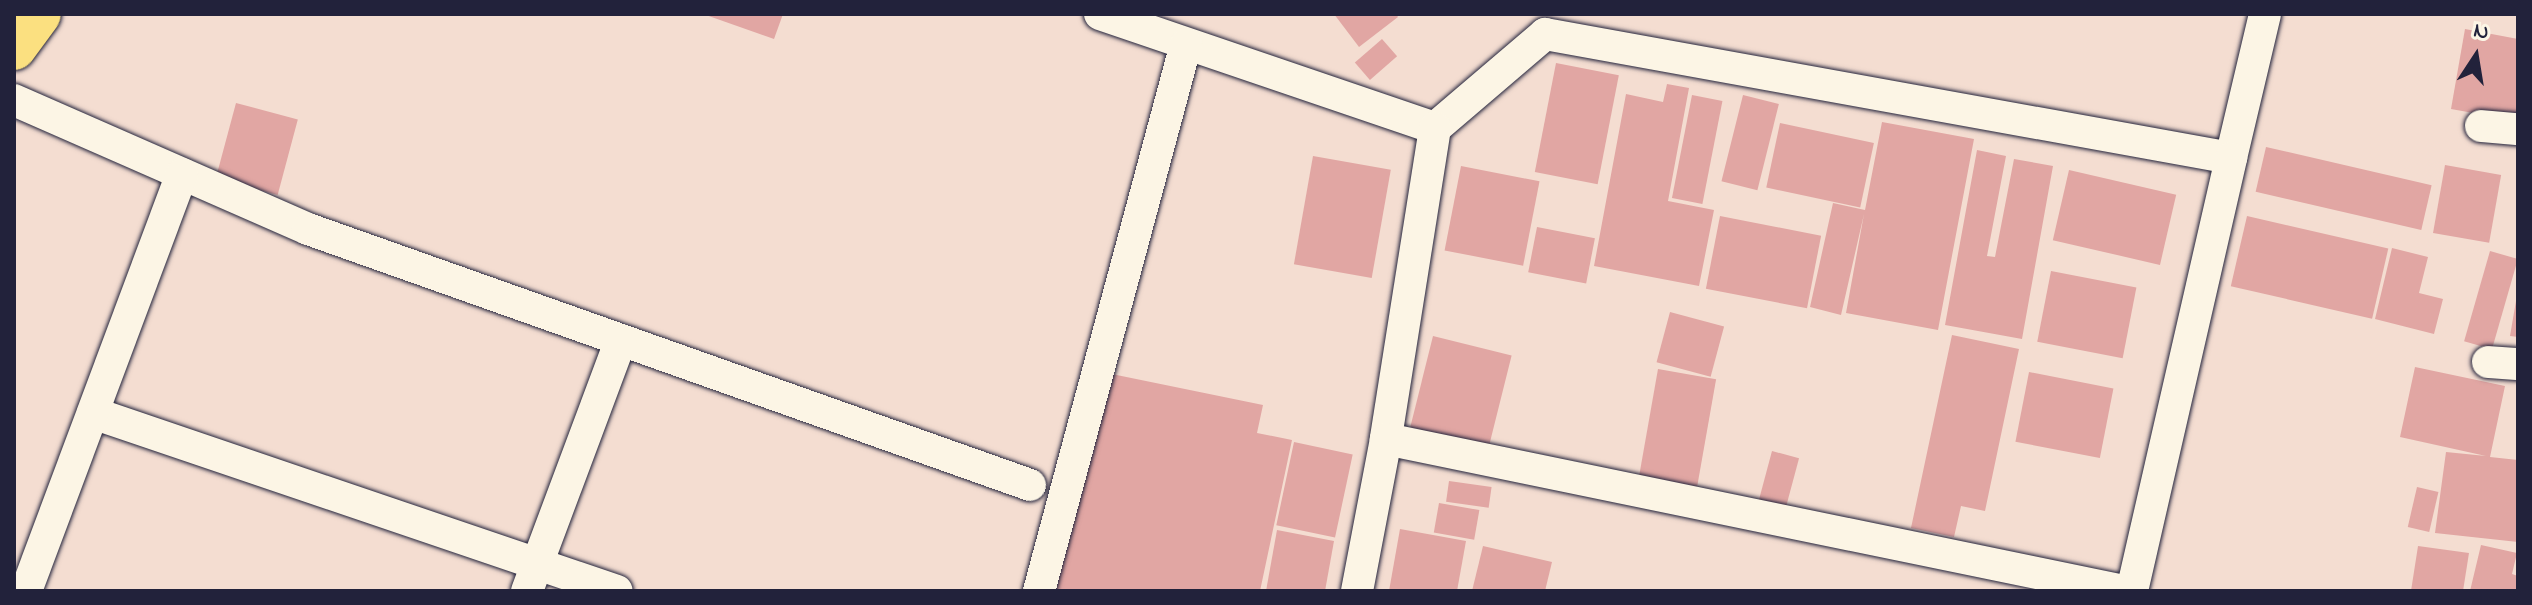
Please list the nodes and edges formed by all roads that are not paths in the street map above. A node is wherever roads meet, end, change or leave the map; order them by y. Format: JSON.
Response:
{"nodes":[{"id":1,"x":39,"y":14,"type":"edge"},
{"id":2,"x":1100,"y":14,"type":"edge"},
{"id":3,"x":2265,"y":14,"type":"edge"},
{"id":4,"x":1186,"y":44,"type":"junction"},
{"id":5,"x":14,"y":48,"type":"edge"},
{"id":6,"x":14,"y":100,"type":"edge"},
{"id":7,"x":2481,"y":126,"type":"dead end"},
{"id":8,"x":1435,"y":128,"type":"junction"},
{"id":9,"x":2518,"y":129,"type":"edge"},
{"id":10,"x":2231,"y":158,"type":"junction"},
{"id":11,"x":182,"y":174,"type":"junction"},
{"id":12,"x":621,"y":340,"type":"junction"},
{"id":13,"x":93,"y":413,"type":"junction"},
{"id":14,"x":1386,"y":439,"type":"junction"},
{"id":15,"x":1030,"y":485,"type":"dead end"},
{"id":16,"x":532,"y":578,"type":"edge"},
{"id":17,"x":26,"y":591,"type":"edge"},
{"id":18,"x":617,"y":591,"type":"edge"},
{"id":19,"x":1039,"y":591,"type":"edge"},
{"id":20,"x":1357,"y":591,"type":"edge"},
{"id":21,"x":2124,"y":591,"type":"edge"},
{"id":22,"x":2132,"y":591,"type":"edge"}],
"edges":[{"from":1,"to":5,"type":"highway"},
{"from":2,"to":4,"type":"street"},
{"from":3,"to":10,"type":"street"},
{"from":4,"to":8,"type":"street"},
{"from":4,"to":19,"type":"street"},
{"from":6,"to":11,"type":"street"},
{"from":7,"to":9,"type":"street"},
{"from":8,"to":10,"type":"street"},
{"from":8,"to":14,"type":"street"},
{"from":10,"to":22,"type":"street"},
{"from":11,"to":12,"type":"street"},
{"from":11,"to":13,"type":"street"},
{"from":12,"to":15,"type":"street"},
{"from":12,"to":16,"type":"street"},
{"from":13,"to":16,"type":"street"},
{"from":13,"to":17,"type":"street"},
{"from":14,"to":20,"type":"street"},
{"from":14,"to":21,"type":"street"},
{"from":16,"to":18,"type":"street"}]}
